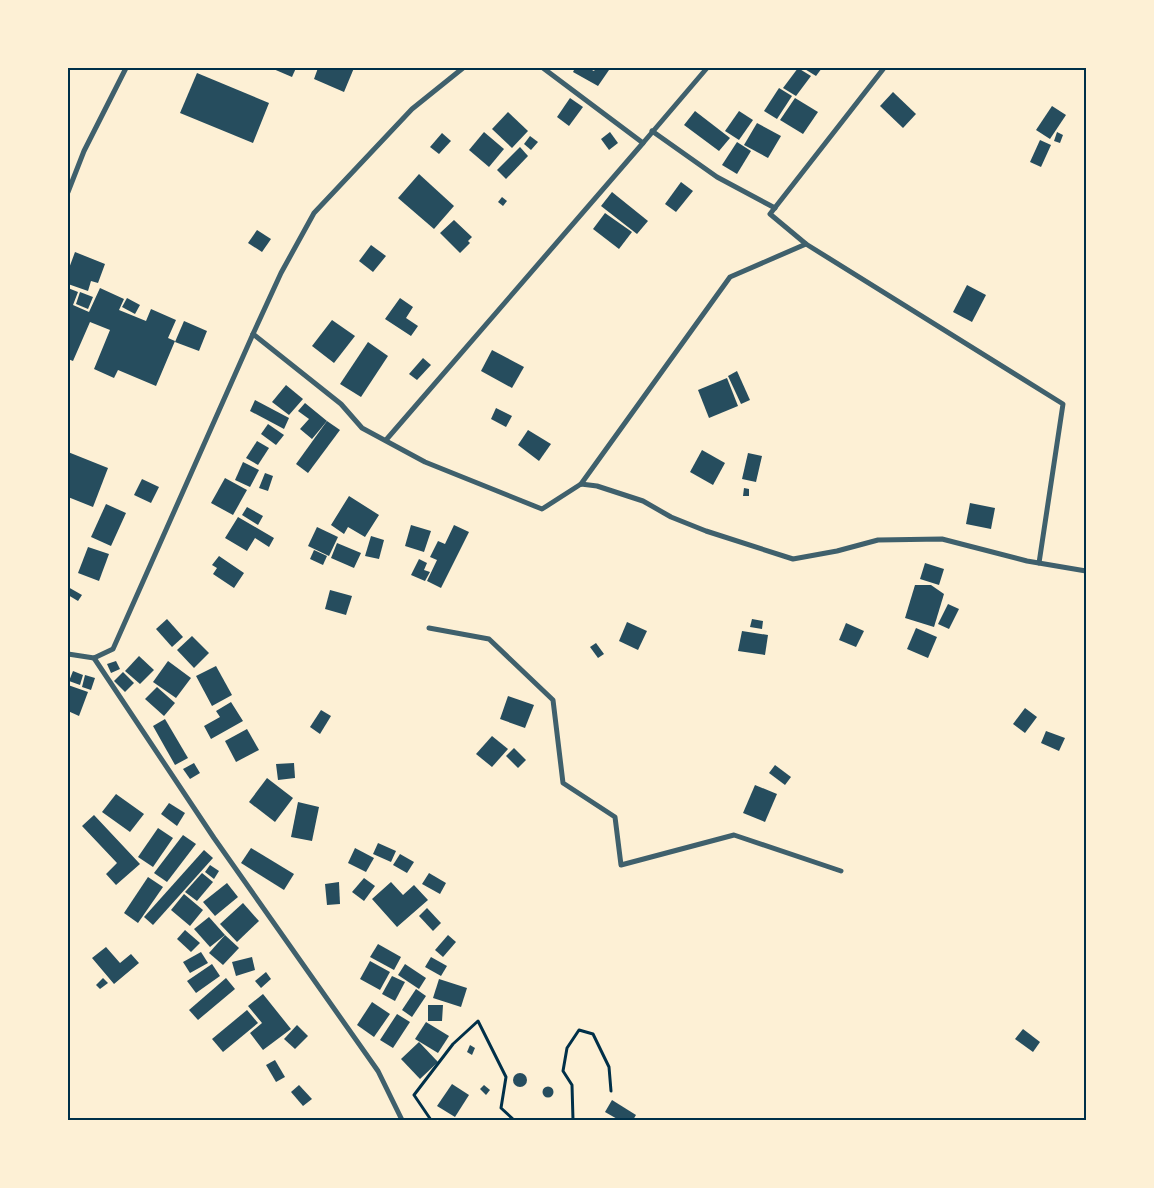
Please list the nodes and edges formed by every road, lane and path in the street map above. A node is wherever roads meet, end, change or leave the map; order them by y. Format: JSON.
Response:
{"nodes":[{"id":1,"x":126,"y":68,"type":"edge"},
{"id":2,"x":463,"y":68,"type":"edge"},
{"id":3,"x":542,"y":68,"type":"edge"},
{"id":4,"x":707,"y":68,"type":"edge"},
{"id":5,"x":884,"y":68,"type":"edge"},
{"id":6,"x":652,"y":131,"type":"junction"},
{"id":7,"x":642,"y":143,"type":"junction"},
{"id":8,"x":68,"y":192,"type":"edge"},
{"id":9,"x":775,"y":208,"type":"junction"},
{"id":10,"x":806,"y":244,"type":"junction"},
{"id":11,"x":252,"y":334,"type":"junction"},
{"id":12,"x":386,"y":440,"type":"junction"},
{"id":13,"x":580,"y":484,"type":"junction"},
{"id":14,"x":1039,"y":563,"type":"junction"},
{"id":15,"x":1086,"y":571,"type":"edge"},
{"id":16,"x":429,"y":628,"type":"dead end"},
{"id":17,"x":68,"y":654,"type":"edge"},
{"id":18,"x":94,"y":658,"type":"junction"},
{"id":19,"x":841,"y":871,"type":"dead end"},
{"id":20,"x":611,"y":1091,"type":"dead end"},
{"id":21,"x":402,"y":1120,"type":"edge"},
{"id":22,"x":432,"y":1120,"type":"edge"},
{"id":23,"x":514,"y":1120,"type":"edge"},
{"id":24,"x":573,"y":1120,"type":"edge"}],
"edges":[{"from":1,"to":8,"type":"street"},
{"from":2,"to":11,"type":"street"},
{"from":3,"to":7,"type":"street"},
{"from":4,"to":6,"type":"street"},
{"from":5,"to":9,"type":"street"},
{"from":6,"to":7,"type":"street"},
{"from":6,"to":9,"type":"street"},
{"from":7,"to":12,"type":"street"},
{"from":9,"to":10,"type":"street"},
{"from":10,"to":13,"type":"street"},
{"from":10,"to":14,"type":"street"},
{"from":11,"to":12,"type":"street"},
{"from":11,"to":18,"type":"street"},
{"from":12,"to":13,"type":"street"},
{"from":13,"to":14,"type":"street"},
{"from":14,"to":15,"type":"street"},
{"from":16,"to":19,"type":"street"},
{"from":17,"to":18,"type":"street"},
{"from":18,"to":21,"type":"street"},
{"from":20,"to":24,"type":"path"},
{"from":22,"to":23,"type":"path"}]}
